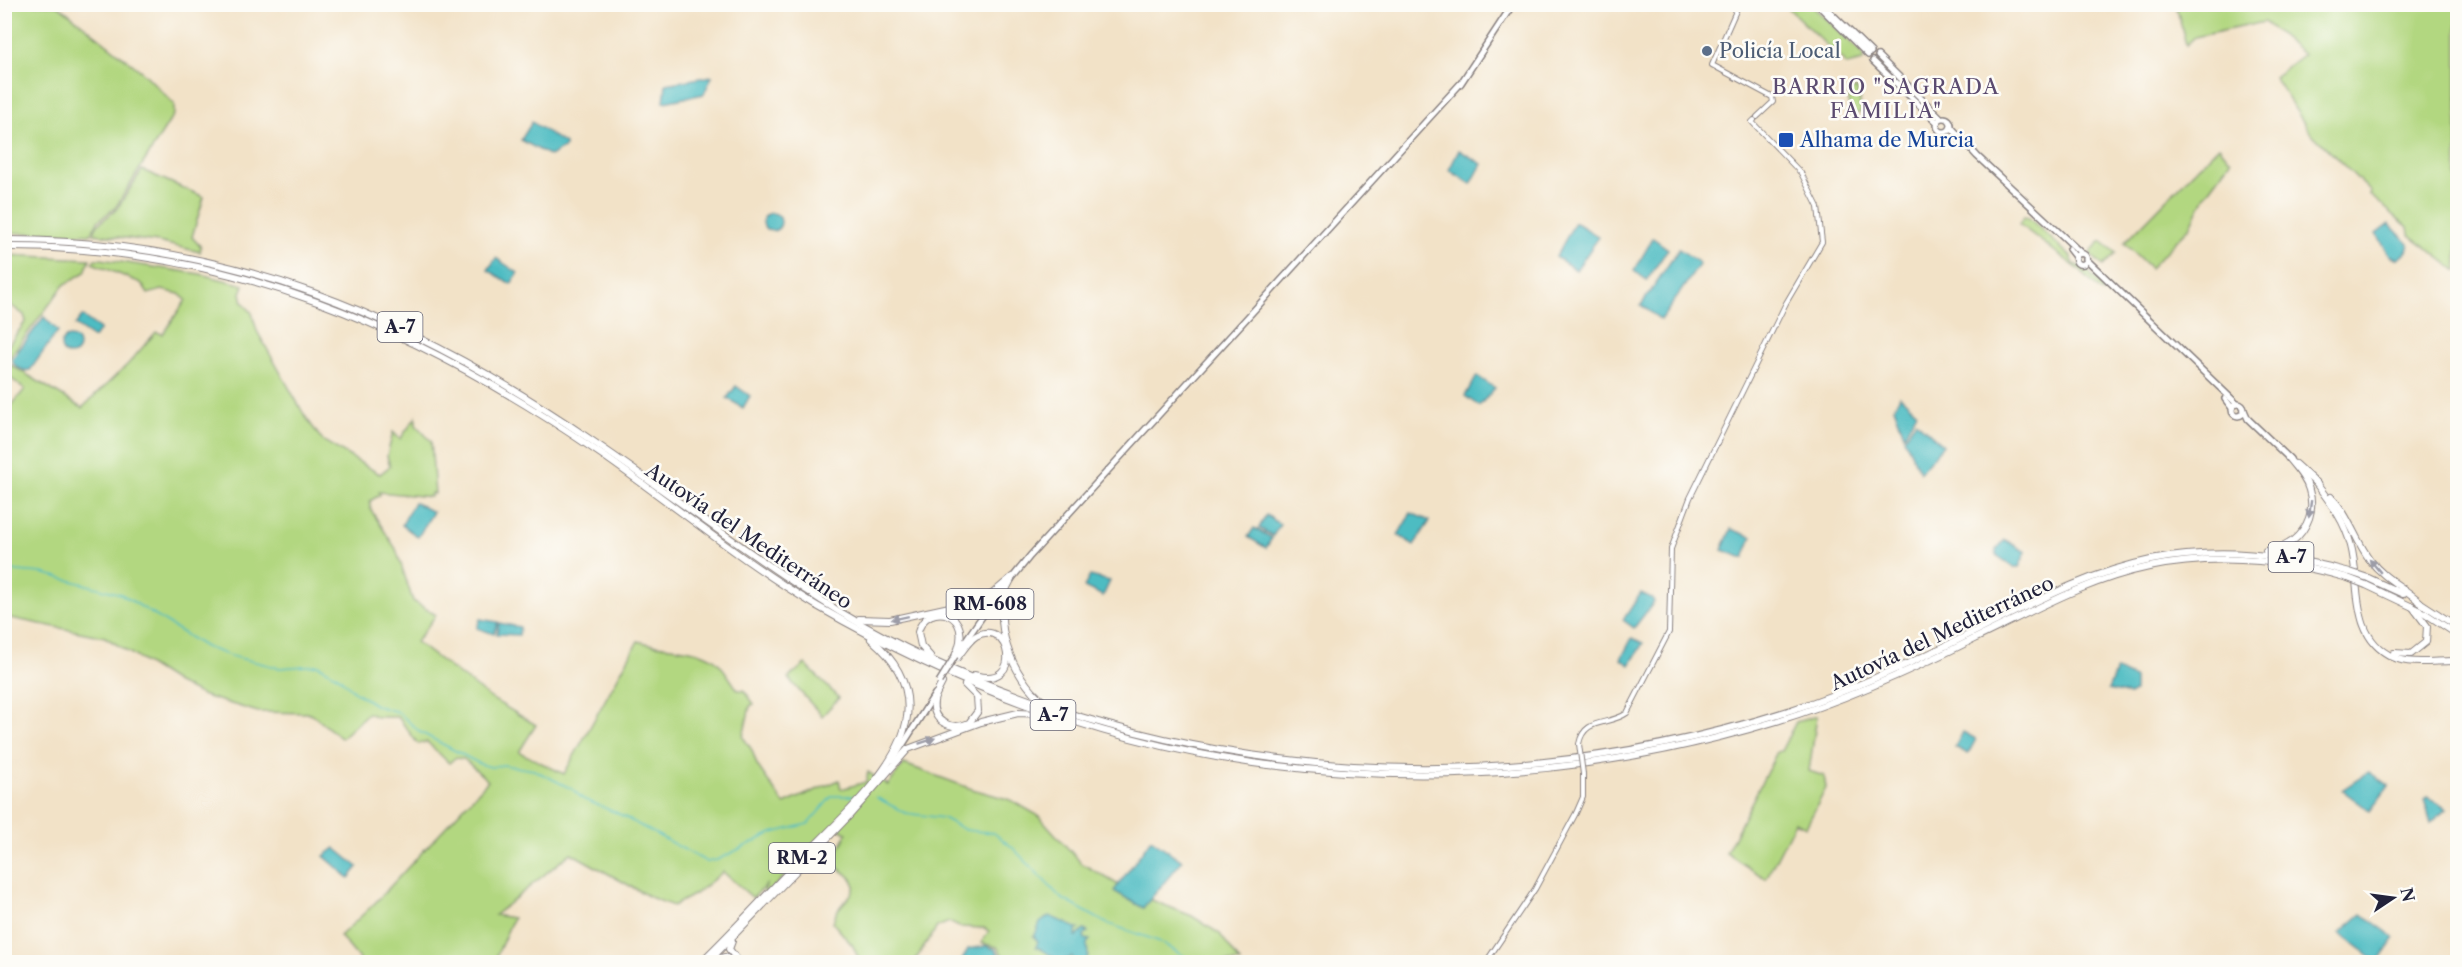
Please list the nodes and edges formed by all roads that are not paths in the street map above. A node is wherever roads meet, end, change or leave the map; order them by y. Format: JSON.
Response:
{"nodes":[{"id":1,"x":1513,"y":4,"type":"edge"},
{"id":2,"x":1739,"y":4,"type":"edge"},
{"id":3,"x":1817,"y":4,"type":"edge"},
{"id":4,"x":1822,"y":4,"type":"edge"},
{"id":5,"x":1870,"y":53,"type":"junction"},
{"id":6,"x":1939,"y":120,"type":"junction"},
{"id":7,"x":1949,"y":129,"type":"junction"},
{"id":8,"x":4,"y":240,"type":"edge"},
{"id":9,"x":4,"y":247,"type":"edge"},
{"id":10,"x":2078,"y":256,"type":"junction"},
{"id":11,"x":2084,"y":262,"type":"junction"},
{"id":12,"x":2234,"y":406,"type":"junction"},
{"id":13,"x":2242,"y":413,"type":"junction"},
{"id":14,"x":2288,"y":458,"type":"junction"},
{"id":15,"x":2295,"y":464,"type":"joint"},
{"id":16,"x":2315,"y":482,"type":"junction"},
{"id":17,"x":2328,"y":495,"type":"junction"},
{"id":18,"x":2255,"y":553,"type":"junction"},
{"id":19,"x":2179,"y":559,"type":"junction"},
{"id":20,"x":2349,"y":575,"type":"junction"},
{"id":21,"x":1012,"y":577,"type":"junction"},
{"id":22,"x":2367,"y":582,"type":"junction"},
{"id":23,"x":821,"y":599,"type":"junction"},
{"id":24,"x":2420,"y":602,"type":"junction"},
{"id":25,"x":813,"y":603,"type":"junction"},
{"id":26,"x":2412,"y":606,"type":"junction"},
{"id":27,"x":859,"y":619,"type":"junction"},
{"id":28,"x":2457,"y":627,"type":"edge"},
{"id":29,"x":2457,"y":635,"type":"edge"},
{"id":30,"x":870,"y":638,"type":"junction"},
{"id":31,"x":931,"y":656,"type":"junction"},
{"id":32,"x":956,"y":657,"type":"junction"},
{"id":33,"x":2457,"y":662,"type":"edge"},
{"id":34,"x":968,"y":673,"type":"junction"},
{"id":35,"x":941,"y":682,"type":"junction"},
{"id":36,"x":1044,"y":702,"type":"junction"},
{"id":37,"x":1055,"y":715,"type":"junction"},
{"id":38,"x":1132,"y":731,"type":"junction"},
{"id":39,"x":897,"y":748,"type":"junction"},
{"id":40,"x":882,"y":776,"type":"junction"},
{"id":41,"x":738,"y":932,"type":"junction"},
{"id":42,"x":701,"y":963,"type":"edge"},
{"id":43,"x":709,"y":963,"type":"edge"},
{"id":44,"x":733,"y":963,"type":"edge"},
{"id":45,"x":739,"y":963,"type":"edge"},
{"id":46,"x":1486,"y":963,"type":"edge"}],
"edges":[{"from":1,"to":21,"type":"main road"},
{"from":2,"to":46,"type":"main road","bridge":true},
{"from":3,"to":5,"type":"main road"},
{"from":4,"to":5,"type":"main road"},
{"from":5,"to":6,"type":"main road"},
{"from":6,"to":7,"type":"main road"},
{"from":6,"to":7,"type":"main road"},
{"from":7,"to":10,"type":"main road"},
{"from":8,"to":23,"type":"highway","name":"Autovía del Mediterráneo","number":"A-7"},
{"from":9,"to":25,"type":"highway","name":"Autovía del Mediterráneo","number":"A-7"},
{"from":10,"to":11,"type":"main road"},
{"from":10,"to":11,"type":"main road"},
{"from":11,"to":12,"type":"main road"},
{"from":12,"to":13,"type":"main road"},
{"from":12,"to":13,"type":"main road"},
{"from":13,"to":14,"type":"main road"},
{"from":14,"to":15,"type":"main road"},
{"from":14,"to":18,"type":"highway","one_way":true},
{"from":15,"to":16,"type":"highway"},
{"from":16,"to":17,"type":"highway"},
{"from":16,"to":33,"type":"highway"},
{"from":24,"to":17,"type":"highway","one_way":true},
{"from":17,"to":26,"type":"highway"},
{"from":18,"to":19,"type":"highway","name":"Autovía del Mediterráneo","number":"A-7"},
{"from":18,"to":20,"type":"highway","name":"Autovía del Mediterráneo","number":"A-7"},
{"from":19,"to":20,"type":"highway","name":"Autovía del Mediterráneo","number":"A-7"},
{"from":19,"to":37,"type":"highway","name":"Autovía del Mediterráneo","number":"A-7"},
{"from":19,"to":38,"type":"highway","name":"Autovía del Mediterráneo","number":"A-7"},
{"from":20,"to":22,"type":"highway","name":"Autovía del Mediterráneo","number":"A-7","bridge":true},
{"from":21,"to":27,"type":"highway","one_way":true},
{"from":21,"to":32,"type":"main road"},
{"from":21,"to":36,"type":"highway"},
{"from":22,"to":24,"type":"highway","name":"Autovía del Mediterráneo","number":"A-7"},
{"from":22,"to":26,"type":"highway","name":"Autovía del Mediterráneo","number":"A-7"},
{"from":23,"to":27,"type":"highway"},
{"from":23,"to":38,"type":"highway","name":"Autovía del Mediterráneo","number":"A-7"},
{"from":24,"to":28,"type":"highway","name":"Autovía del Mediterráneo","number":"A-7"},
{"from":25,"to":30,"type":"highway"},
{"from":25,"to":37,"type":"highway","name":"Autovía del Mediterráneo","number":"A-7"},
{"from":26,"to":29,"type":"highway","name":"Autovía del Mediterráneo","number":"A-7"},
{"from":27,"to":31,"type":"highway"},
{"from":30,"to":35,"type":"highway"},
{"from":30,"to":39,"type":"highway"},
{"from":31,"to":32,"type":"highway"},
{"from":31,"to":34,"type":"highway"},
{"from":32,"to":34,"type":"highway"},
{"from":32,"to":35,"type":"main road","number":"RM-2","bridge":true},
{"from":34,"to":36,"type":"highway"},
{"from":35,"to":39,"type":"main road","number":"RM-2"},
{"from":35,"to":40,"type":"main road","number":"RM-2"},
{"from":36,"to":38,"type":"highway"},
{"from":40,"to":37,"type":"highway","one_way":true},
{"from":39,"to":42,"type":"highway","number":"RM-2"},
{"from":40,"to":41,"type":"highway","number":"RM-2"},
{"from":41,"to":43,"type":"highway","number":"RM-2"},
{"from":41,"to":45,"type":"highway"},
{"from":43,"to":44,"type":"highway"}]}
